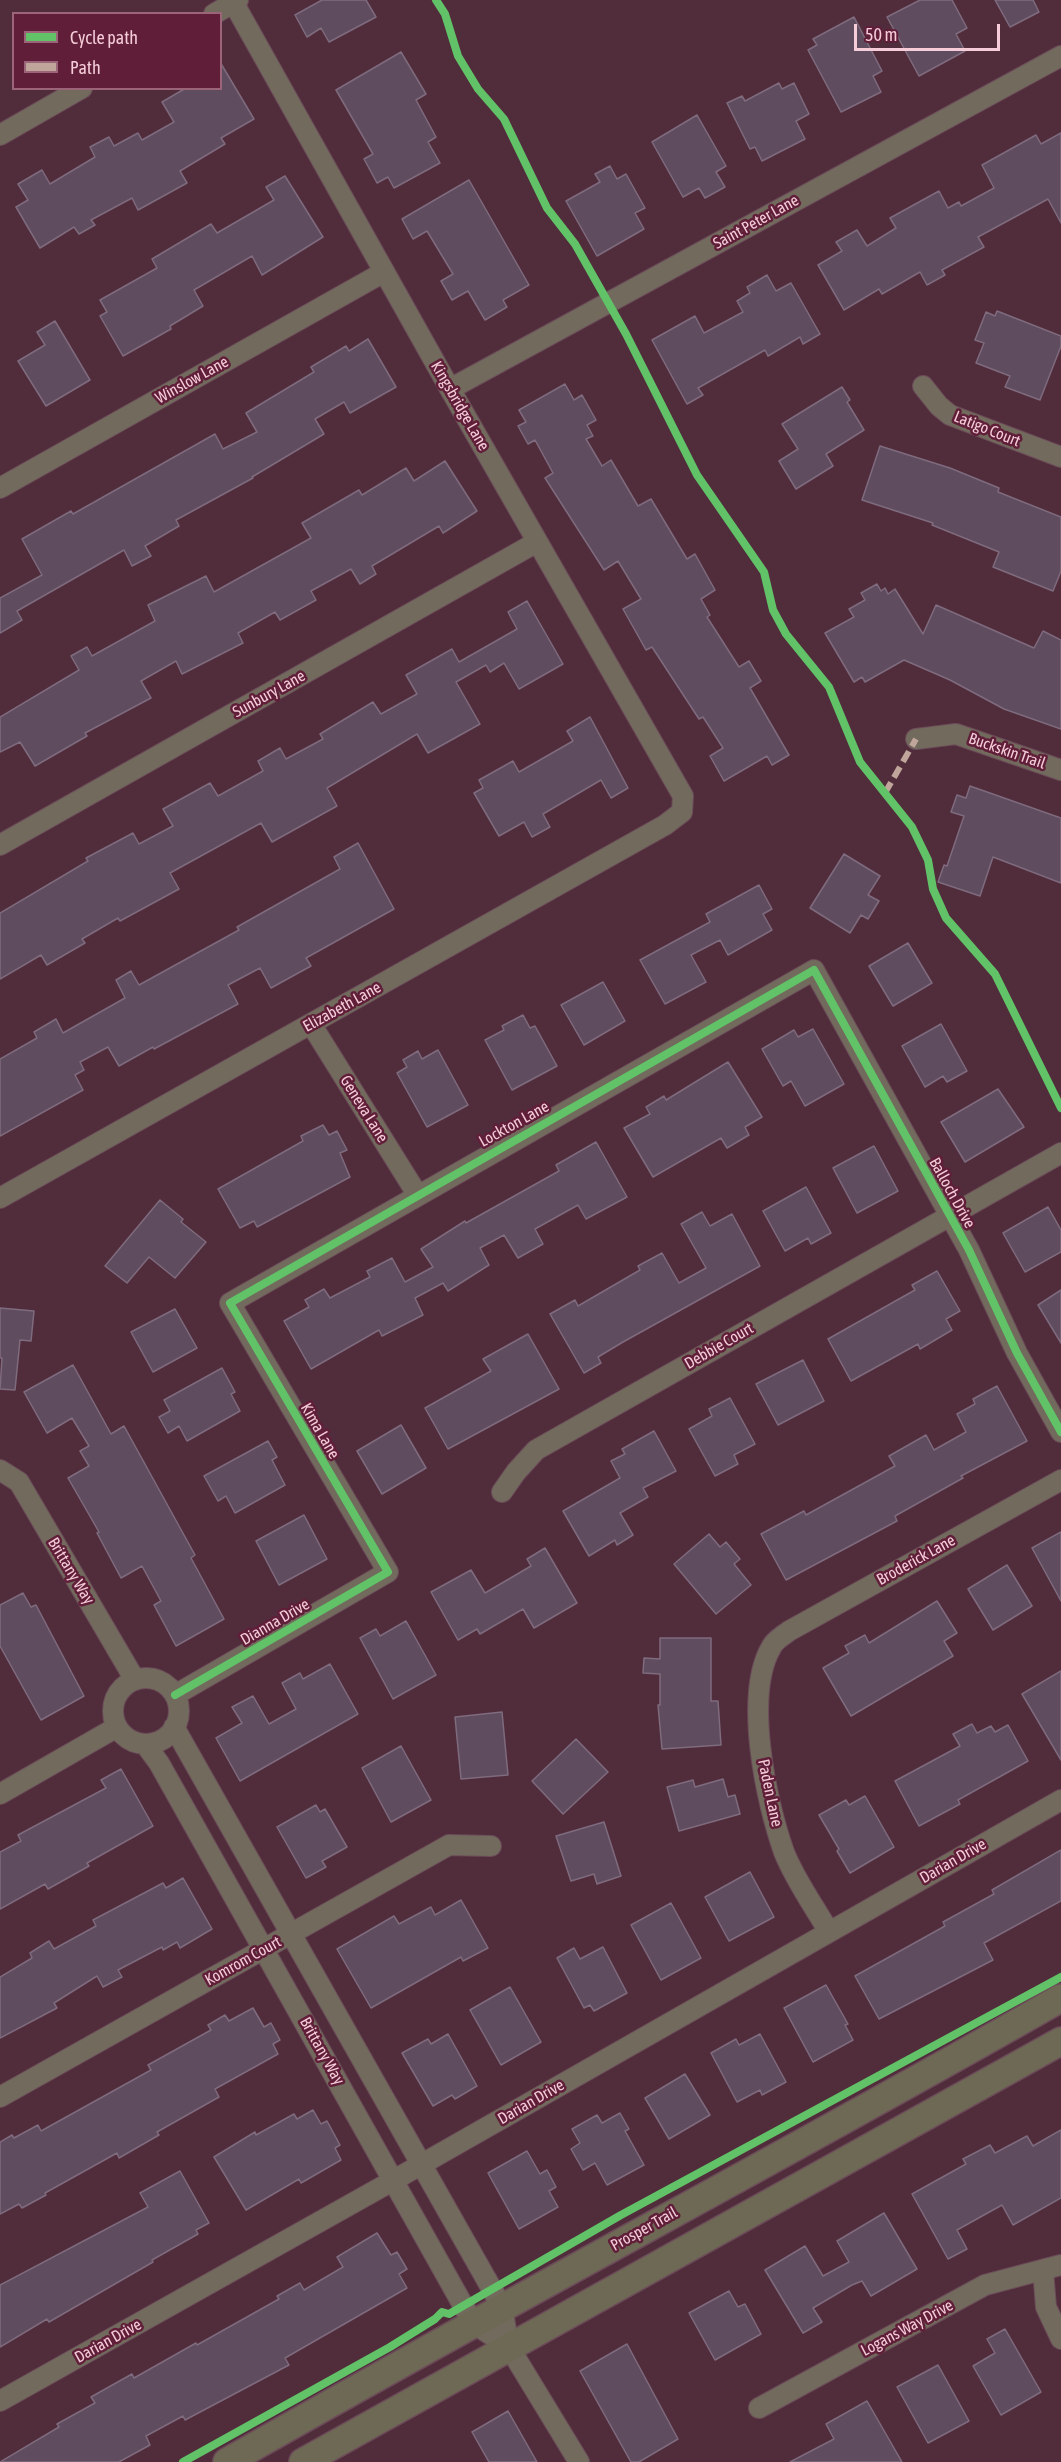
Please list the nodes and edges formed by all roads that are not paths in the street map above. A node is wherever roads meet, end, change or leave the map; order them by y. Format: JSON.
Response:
{"nodes":[{"id":1,"x":235,"y":1,"type":"edge"},
{"id":2,"x":217,"y":12,"type":"edge"},
{"id":3,"x":1061,"y":56,"type":"edge"},
{"id":4,"x":79,"y":90,"type":"edge"},
{"id":5,"x":0,"y":135,"type":"edge"},
{"id":6,"x":384,"y":272,"type":"junction"},
{"id":7,"x":923,"y":386,"type":"dead end"},
{"id":8,"x":450,"y":389,"type":"junction"},
{"id":9,"x":1061,"y":457,"type":"edge"},
{"id":10,"x":0,"y":488,"type":"edge"},
{"id":11,"x":537,"y":542,"type":"junction"},
{"id":12,"x":916,"y":739,"type":"dead end"},
{"id":13,"x":1061,"y":770,"type":"edge"},
{"id":14,"x":682,"y":812,"type":"joint"},
{"id":15,"x":0,"y":845,"type":"edge"},
{"id":16,"x":814,"y":970,"type":"joint"},
{"id":17,"x":311,"y":1024,"type":"junction"},
{"id":18,"x":1061,"y":1153,"type":"edge"},
{"id":19,"x":417,"y":1194,"type":"junction"},
{"id":20,"x":0,"y":1198,"type":"edge"},
{"id":21,"x":950,"y":1216,"type":"junction"},
{"id":22,"x":230,"y":1303,"type":"joint"},
{"id":23,"x":1061,"y":1432,"type":"edge"},
{"id":24,"x":0,"y":1470,"type":"edge"},
{"id":25,"x":1061,"y":1480,"type":"edge"},
{"id":26,"x":502,"y":1492,"type":"dead end"},
{"id":27,"x":388,"y":1572,"type":"joint"},
{"id":28,"x":772,"y":1644,"type":"joint"},
{"id":29,"x":135,"y":1680,"type":"junction"},
{"id":30,"x":175,"y":1695,"type":"junction"},
{"id":31,"x":117,"y":1727,"type":"junction"},
{"id":32,"x":174,"y":1727,"type":"junction"},
{"id":33,"x":145,"y":1744,"type":"junction"},
{"id":34,"x":0,"y":1794,"type":"edge"},
{"id":35,"x":1061,"y":1800,"type":"edge"},
{"id":36,"x":490,"y":1845,"type":"dead end"},
{"id":37,"x":829,"y":1932,"type":"junction"},
{"id":38,"x":291,"y":1934,"type":"junction"},
{"id":39,"x":264,"y":1949,"type":"junction"},
{"id":40,"x":1061,"y":1998,"type":"edge"},
{"id":41,"x":1061,"y":2041,"type":"edge"},
{"id":42,"x":0,"y":2097,"type":"edge"},
{"id":43,"x":422,"y":2164,"type":"junction"},
{"id":44,"x":394,"y":2180,"type":"junction"},
{"id":45,"x":1052,"y":2267,"type":"edge"},
{"id":46,"x":502,"y":2307,"type":"junction"},
{"id":47,"x":473,"y":2323,"type":"junction"},
{"id":48,"x":1061,"y":2339,"type":"edge"},
{"id":49,"x":508,"y":2347,"type":"junction"},
{"id":50,"x":0,"y":2401,"type":"edge"},
{"id":51,"x":759,"y":2409,"type":"dead end"},
{"id":52,"x":227,"y":2462,"type":"edge"},
{"id":53,"x":303,"y":2462,"type":"edge"},
{"id":54,"x":579,"y":2462,"type":"edge"}],
"edges":[{"from":1,"to":2,"type":"street"},
{"from":1,"to":6,"type":"street","name":"Kingsbridge Lane"},
{"from":3,"to":8,"type":"street","name":"Saint Peter Lane"},
{"from":4,"to":5,"type":"street"},
{"from":6,"to":8,"type":"street","name":"Kingsbridge Lane"},
{"from":6,"to":10,"type":"street","name":"Winslow Lane"},
{"from":7,"to":9,"type":"street","name":"Latigo Court"},
{"from":8,"to":11,"type":"street","name":"Kingsbridge Lane"},
{"from":11,"to":14,"type":"street","name":"Kingsbridge Lane"},
{"from":11,"to":15,"type":"street","name":"Sunbury Lane"},
{"from":12,"to":13,"type":"street","name":"Buckskin Trail"},
{"from":14,"to":17,"type":"street","name":"Elizabeth Lane"},
{"from":16,"to":19,"type":"street","name":"Lockton Lane"},
{"from":16,"to":21,"type":"street","name":"Balloch Drive"},
{"from":17,"to":19,"type":"street","name":"Geneva Lane"},
{"from":17,"to":20,"type":"street","name":"Elizabeth Lane"},
{"from":18,"to":21,"type":"street","name":"Debbie Court"},
{"from":19,"to":22,"type":"street","name":"Lockton Lane"},
{"from":21,"to":23,"type":"street","name":"Balloch Drive"},
{"from":21,"to":26,"type":"street","name":"Debbie Court"},
{"from":22,"to":27,"type":"street","name":"Kima Lane"},
{"from":24,"to":29,"type":"street","name":"Brittany Way"},
{"from":25,"to":28,"type":"street","name":"Broderick Lane"},
{"from":27,"to":30,"type":"street","name":"Dianna Drive"},
{"from":28,"to":37,"type":"street","name":"Paden Lane"},
{"from":29,"to":30,"type":"street"},
{"from":29,"to":31,"type":"street"},
{"from":30,"to":32,"type":"street"},
{"from":31,"to":33,"type":"street"},
{"from":31,"to":34,"type":"street"},
{"from":32,"to":33,"type":"street"},
{"from":32,"to":38,"type":"street","name":"Brittany Way"},
{"from":33,"to":39,"type":"street","name":"Brittany Way"},
{"from":35,"to":37,"type":"street","name":"Darian Drive"},
{"from":36,"to":38,"type":"street","name":"Komrom Court"},
{"from":37,"to":43,"type":"street","name":"Darian Drive"},
{"from":38,"to":39,"type":"street","name":"Komrom Court"},
{"from":38,"to":43,"type":"street","name":"Brittany Way"},
{"from":39,"to":42,"type":"street","name":"Komrom Court"},
{"from":39,"to":44,"type":"street","name":"Brittany Way"},
{"from":40,"to":46,"type":"main road","name":"Prosper Trail"},
{"from":41,"to":49,"type":"main road"},
{"from":43,"to":44,"type":"street","name":"Darian Drive"},
{"from":43,"to":46,"type":"street","name":"Brittany Way"},
{"from":44,"to":47,"type":"street","name":"Brittany Way"},
{"from":44,"to":50,"type":"street","name":"Darian Drive"},
{"from":45,"to":48,"type":"street"},
{"from":45,"to":51,"type":"street","name":"Logans Way Drive"},
{"from":46,"to":47,"type":"main road","name":"Prosper Trail"},
{"from":46,"to":49,"type":"street","name":"Brittany Way"},
{"from":47,"to":49,"type":"street","name":"Brittany Way"},
{"from":47,"to":52,"type":"main road","name":"Prosper Trail"},
{"from":49,"to":53,"type":"main road"},
{"from":49,"to":54,"type":"street","name":"Brittany Way"}]}
